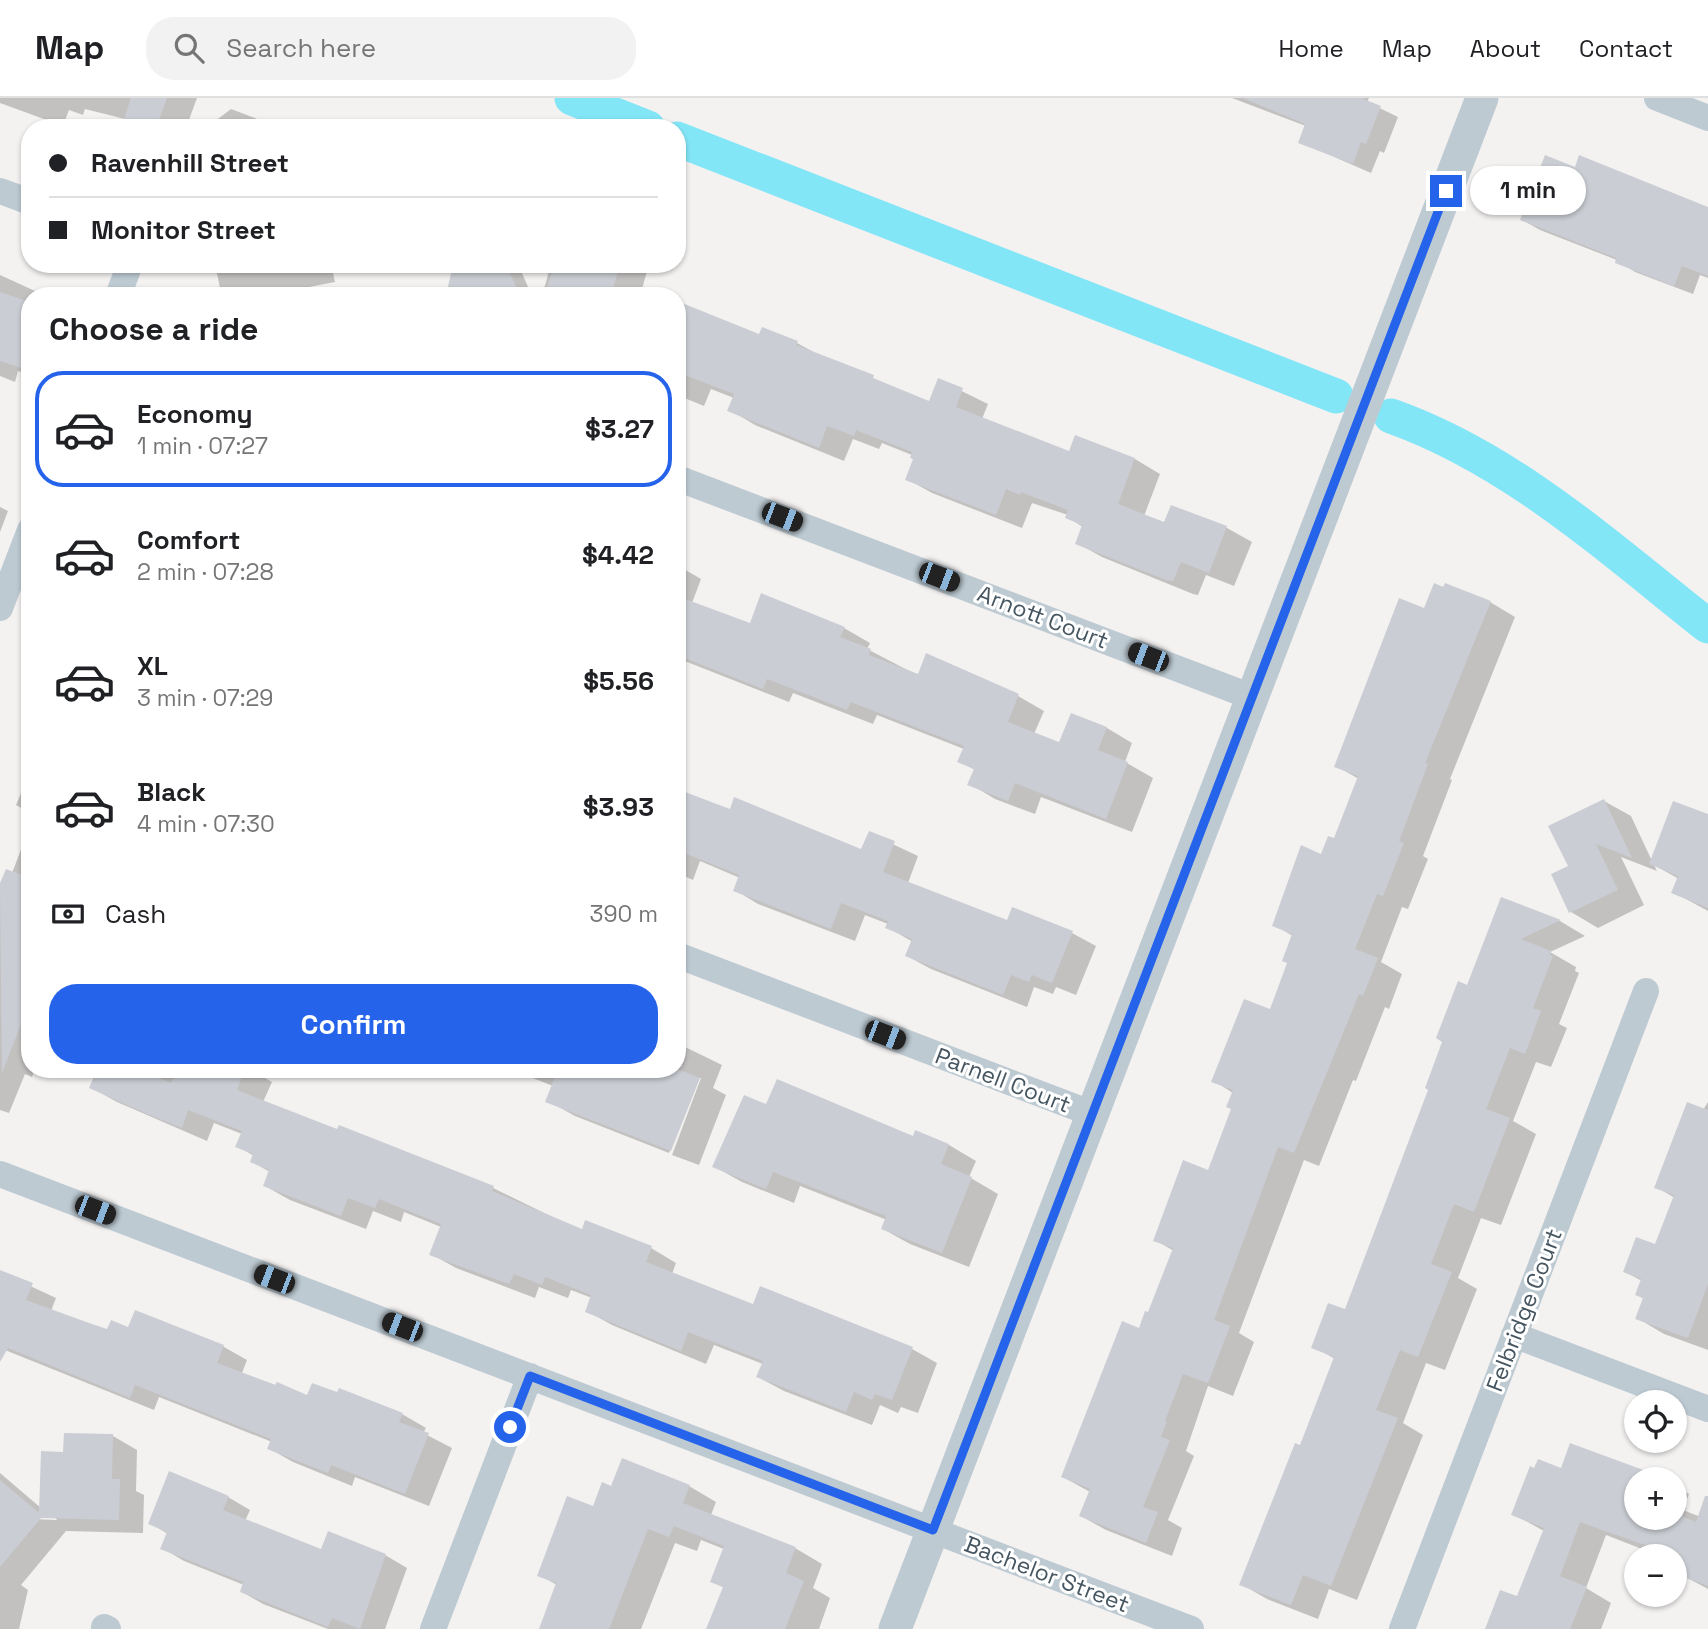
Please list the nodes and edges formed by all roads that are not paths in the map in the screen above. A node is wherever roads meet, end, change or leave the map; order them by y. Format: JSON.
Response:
{"nodes":[{"id":1,"x":1482,"y":98,"type":"edge"},
{"id":2,"x":1657,"y":98,"type":"edge"},
{"id":3,"x":1708,"y":118,"type":"edge"},
{"id":4,"x":0,"y":191,"type":"edge"},
{"id":5,"x":21,"y":199,"type":"edge"},
{"id":6,"x":686,"y":481,"type":"edge"},
{"id":7,"x":21,"y":553,"type":"edge"},
{"id":8,"x":0,"y":608,"type":"edge"},
{"id":9,"x":1252,"y":697,"type":"junction"},
{"id":10,"x":686,"y":958,"type":"edge"},
{"id":11,"x":1646,"y":991,"type":"dead end"},
{"id":12,"x":1093,"y":1114,"type":"junction"},
{"id":13,"x":0,"y":1174,"type":"edge"},
{"id":14,"x":1514,"y":1335,"type":"junction"},
{"id":15,"x":530,"y":1376,"type":"junction"},
{"id":16,"x":1708,"y":1409,"type":"edge"},
{"id":17,"x":933,"y":1530,"type":"junction"},
{"id":18,"x":433,"y":1629,"type":"edge"},
{"id":19,"x":895,"y":1629,"type":"edge"},
{"id":20,"x":1191,"y":1629,"type":"edge"},
{"id":21,"x":1402,"y":1629,"type":"edge"}],
"edges":[{"from":1,"to":9,"type":"street"},
{"from":2,"to":3,"type":"street"},
{"from":4,"to":5,"type":"street"},
{"from":6,"to":9,"type":"street","name":"Arnott Court"},
{"from":7,"to":8,"type":"street"},
{"from":9,"to":12,"type":"street"},
{"from":10,"to":12,"type":"street","name":"Parnell Court"},
{"from":11,"to":14,"type":"street","name":"Felbridge Court"},
{"from":12,"to":17,"type":"street"},
{"from":13,"to":15,"type":"street","name":"Bachelor Street"},
{"from":14,"to":16,"type":"street"},
{"from":14,"to":21,"type":"street","name":"Felbridge Court"},
{"from":15,"to":17,"type":"street","name":"Bachelor Street"},
{"from":15,"to":18,"type":"street"},
{"from":17,"to":19,"type":"street"},
{"from":17,"to":20,"type":"street","name":"Bachelor Street"}]}
